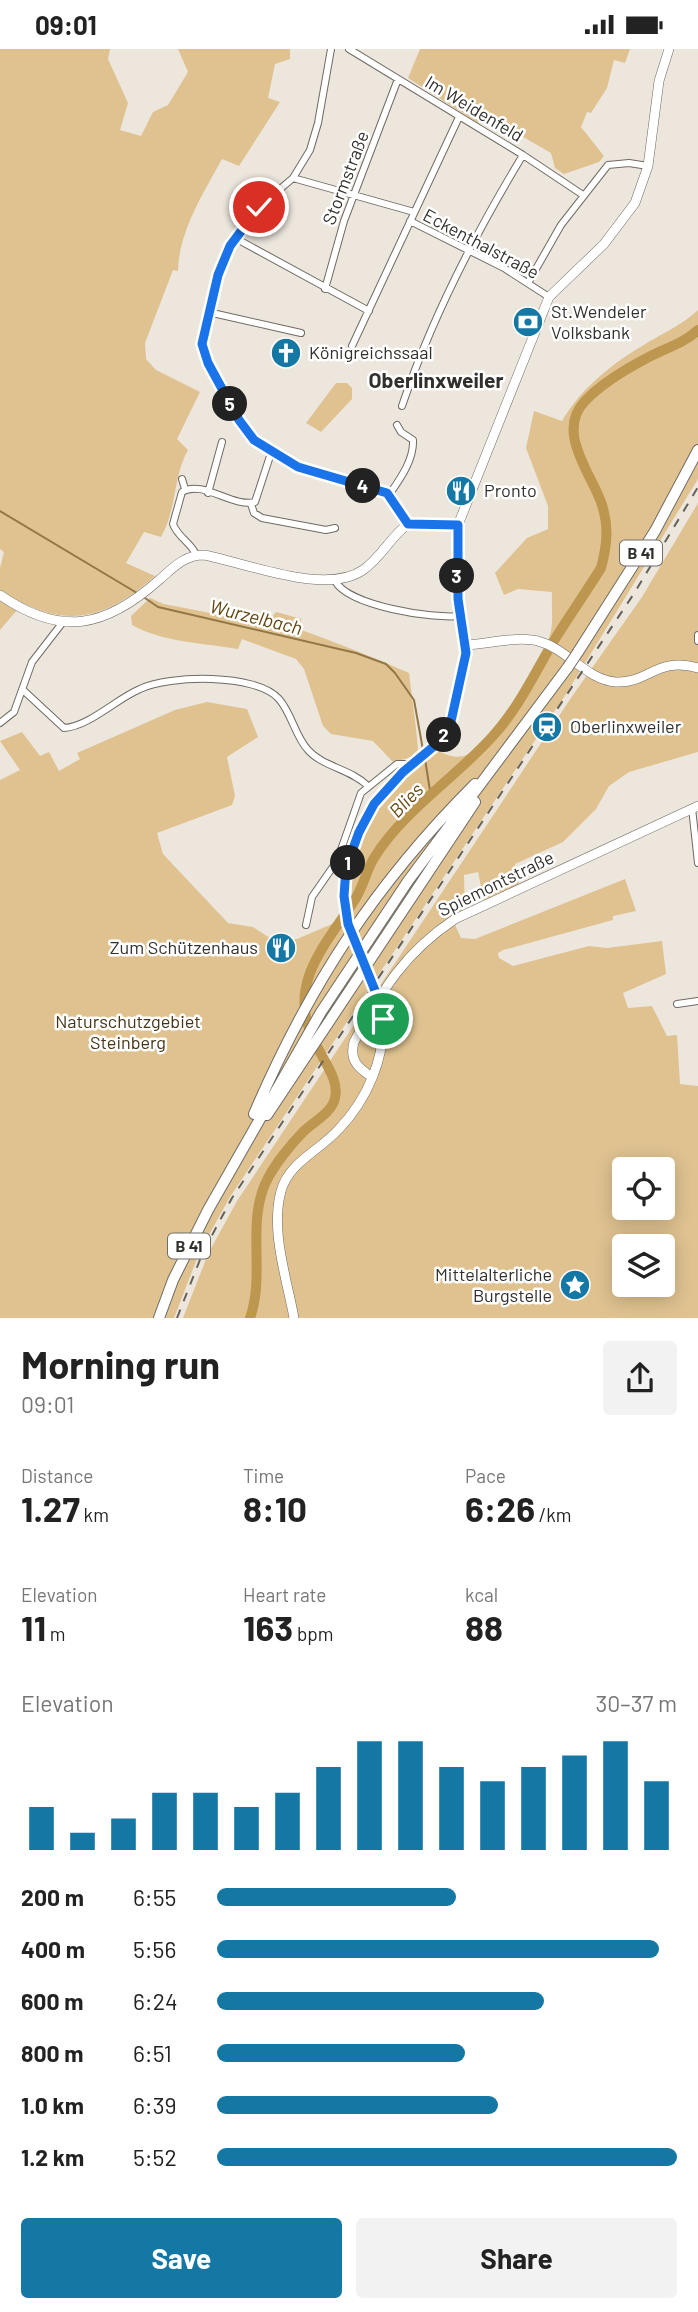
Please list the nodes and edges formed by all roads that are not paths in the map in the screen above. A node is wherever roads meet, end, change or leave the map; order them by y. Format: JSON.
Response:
{"nodes":[{"id":1,"x":331,"y":49,"type":"edge"},
{"id":2,"x":349,"y":49,"type":"edge"},
{"id":3,"x":669,"y":49,"type":"edge"},
{"id":4,"x":398,"y":79,"type":"junction"},
{"id":5,"x":459,"y":117,"type":"junction"},
{"id":6,"x":523,"y":155,"type":"junction"},
{"id":7,"x":648,"y":166,"type":"junction"},
{"id":8,"x":293,"y":178,"type":"junction"},
{"id":9,"x":355,"y":193,"type":"junction"},
{"id":10,"x":583,"y":195,"type":"junction"},
{"id":11,"x":414,"y":212,"type":"junction"},
{"id":12,"x":410,"y":221,"type":"junction"},
{"id":13,"x":235,"y":238,"type":"junction"},
{"id":14,"x":468,"y":250,"type":"junction"},
{"id":15,"x":528,"y":283,"type":"junction"},
{"id":16,"x":325,"y":289,"type":"junction"},
{"id":17,"x":549,"y":297,"type":"junction"},
{"id":18,"x":369,"y":311,"type":"junction"},
{"id":19,"x":208,"y":312,"type":"junction"},
{"id":20,"x":301,"y":333,"type":"dead end"},
{"id":21,"x":352,"y":346,"type":"dead end"},
{"id":22,"x":402,"y":405,"type":"dead end"},
{"id":23,"x":397,"y":425,"type":"dead end"},
{"id":24,"x":222,"y":442,"type":"dead end"},
{"id":25,"x":698,"y":450,"type":"edge"},
{"id":26,"x":271,"y":453,"type":"junction"},
{"id":27,"x":182,"y":479,"type":"dead end"},
{"id":28,"x":185,"y":489,"type":"junction"},
{"id":29,"x":208,"y":493,"type":"junction"},
{"id":30,"x":389,"y":495,"type":"junction"},
{"id":31,"x":251,"y":504,"type":"junction"},
{"id":32,"x":408,"y":524,"type":"junction"},
{"id":33,"x":458,"y":525,"type":"junction"},
{"id":34,"x":335,"y":528,"type":"dead end"},
{"id":35,"x":196,"y":555,"type":"junction"},
{"id":36,"x":335,"y":581,"type":"junction"},
{"id":37,"x":0,"y":595,"type":"edge"},
{"id":38,"x":460,"y":616,"type":"junction"},
{"id":39,"x":63,"y":622,"type":"junction"},
{"id":40,"x":466,"y":646,"type":"junction"},
{"id":41,"x":698,"y":667,"type":"edge"},
{"id":42,"x":23,"y":690,"type":"junction"},
{"id":43,"x":0,"y":714,"type":"edge"},
{"id":44,"x":7,"y":718,"type":"junction"},
{"id":45,"x":0,"y":723,"type":"edge"},
{"id":46,"x":510,"y":746,"type":"junction"},
{"id":47,"x":416,"y":761,"type":"junction"},
{"id":48,"x":368,"y":786,"type":"junction"},
{"id":49,"x":695,"y":807,"type":"edge"},
{"id":50,"x":698,"y":863,"type":"edge"},
{"id":51,"x":330,"y":874,"type":"junction"},
{"id":52,"x":344,"y":884,"type":"junction"},
{"id":53,"x":306,"y":925,"type":"dead end"},
{"id":54,"x":350,"y":931,"type":"junction"},
{"id":55,"x":366,"y":971,"type":"junction"},
{"id":56,"x":698,"y":1001,"type":"edge"},
{"id":57,"x":677,"y":1004,"type":"dead end"},
{"id":58,"x":372,"y":1077,"type":"junction"},
{"id":59,"x":239,"y":1157,"type":"junction"},
{"id":60,"x":226,"y":1177,"type":"junction"},
{"id":61,"x":159,"y":1318,"type":"edge"},
{"id":62,"x":294,"y":1318,"type":"edge"}],
"edges":[{"from":1,"to":8,"type":"street"},
{"from":2,"to":4,"type":"street","name":"Im Weidenfeld"},
{"from":3,"to":7,"type":"main road"},
{"from":4,"to":5,"type":"street","name":"Im Weidenfeld"},
{"from":4,"to":9,"type":"street","name":"Stormstraße"},
{"from":5,"to":6,"type":"street","name":"Im Weidenfeld"},
{"from":5,"to":11,"type":"street"},
{"from":6,"to":10,"type":"street","name":"Im Weidenfeld"},
{"from":6,"to":14,"type":"street"},
{"from":7,"to":10,"type":"street"},
{"from":7,"to":17,"type":"main road"},
{"from":8,"to":9,"type":"street"},
{"from":8,"to":13,"type":"street"},
{"from":9,"to":11,"type":"street"},
{"from":9,"to":16,"type":"street","name":"Stormstraße"},
{"from":10,"to":15,"type":"street"},
{"from":11,"to":12,"type":"street"},
{"from":12,"to":14,"type":"street","name":"Eckenthalstraße"},
{"from":12,"to":18,"type":"street","name":"Eckenthalstraße"},
{"from":13,"to":16,"type":"street"},
{"from":13,"to":19,"type":"street"},
{"from":14,"to":15,"type":"street","name":"Eckenthalstraße"},
{"from":14,"to":22,"type":"street"},
{"from":15,"to":17,"type":"street","name":"Eckenthalstraße"},
{"from":16,"to":18,"type":"street"},
{"from":17,"to":33,"type":"main road"},
{"from":18,"to":21,"type":"street","name":"Eckenthalstraße"},
{"from":19,"to":20,"type":"street"},
{"from":19,"to":26,"type":"street"},
{"from":23,"to":30,"type":"street"},
{"from":24,"to":29,"type":"street"},
{"from":25,"to":46,"type":"highway","number":"B 41","bridge":true},
{"from":26,"to":30,"type":"street"},
{"from":26,"to":31,"type":"street"},
{"from":27,"to":28,"type":"street"},
{"from":28,"to":29,"type":"street"},
{"from":28,"to":35,"type":"street"},
{"from":29,"to":31,"type":"street"},
{"from":30,"to":32,"type":"street"},
{"from":31,"to":34,"type":"street"},
{"from":32,"to":33,"type":"main road"},
{"from":32,"to":36,"type":"main road"},
{"from":33,"to":38,"type":"main road"},
{"from":35,"to":36,"type":"main road"},
{"from":35,"to":39,"type":"main road"},
{"from":36,"to":38,"type":"street"},
{"from":37,"to":39,"type":"main road"},
{"from":38,"to":40,"type":"main road"},
{"from":39,"to":42,"type":"street"},
{"from":40,"to":41,"type":"main road"},
{"from":40,"to":47,"type":"main road"},
{"from":42,"to":44,"type":"street"},
{"from":42,"to":48,"type":"street"},
{"from":43,"to":44,"type":"street"},
{"from":44,"to":45,"type":"street"},
{"from":46,"to":54,"type":"highway"},
{"from":46,"to":55,"type":"highway"},
{"from":46,"to":59,"type":"highway","number":"B 41"},
{"from":47,"to":48,"type":"street"},
{"from":47,"to":52,"type":"main road"},
{"from":48,"to":51,"type":"street"},
{"from":49,"to":50,"type":"street"},
{"from":49,"to":58,"type":"main road","name":"Spiemontstraße"},
{"from":51,"to":52,"type":"street"},
{"from":51,"to":53,"type":"street"},
{"from":52,"to":54,"type":"main road"},
{"from":54,"to":55,"type":"main road","bridge":true},
{"from":54,"to":60,"type":"highway"},
{"from":55,"to":58,"type":"main road","bridge":true},
{"from":55,"to":59,"type":"highway"},
{"from":56,"to":57,"type":"street"},
{"from":58,"to":62,"type":"main road"},
{"from":59,"to":60,"type":"highway","number":"B 41"},
{"from":60,"to":61,"type":"highway","number":"B 41"}]}
